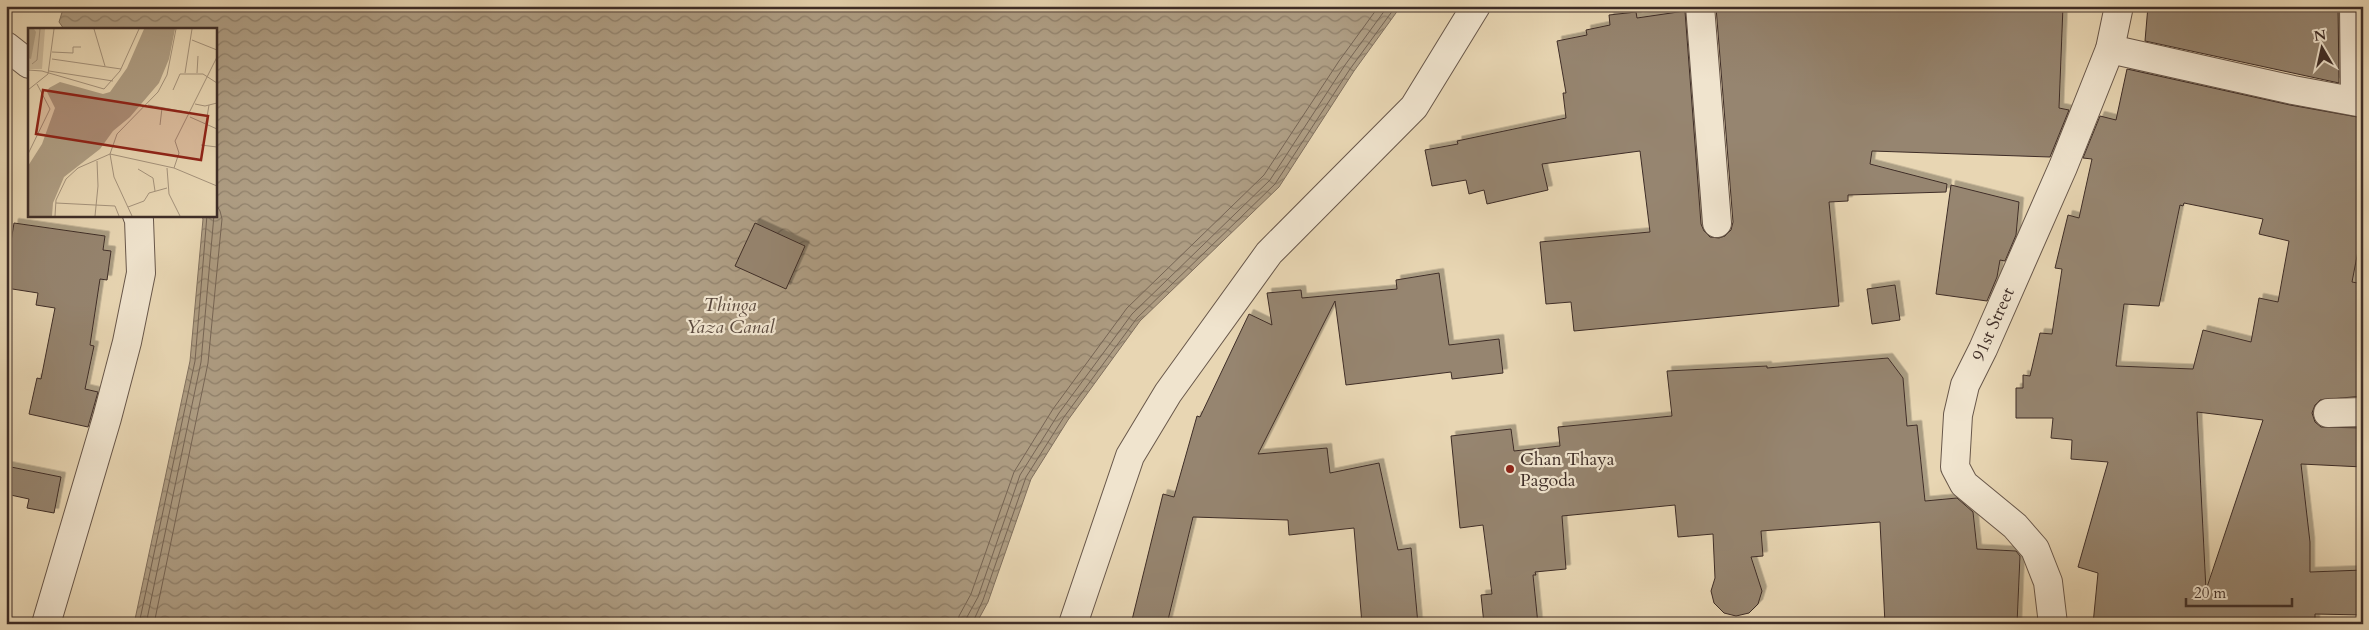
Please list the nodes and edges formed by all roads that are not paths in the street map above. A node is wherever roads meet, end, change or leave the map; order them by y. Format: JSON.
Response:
{"nodes":[{"id":1,"x":1476,"y":6,"type":"edge"},
{"id":2,"x":1700,"y":6,"type":"edge"},
{"id":3,"x":2119,"y":6,"type":"edge"},
{"id":4,"x":2354,"y":6,"type":"edge"},
{"id":5,"x":6,"y":46,"type":"edge"},
{"id":6,"x":2110,"y":49,"type":"junction"},
{"id":7,"x":28,"y":63,"type":"edge"},
{"id":8,"x":2359,"y":102,"type":"edge"},
{"id":9,"x":137,"y":216,"type":"edge"},
{"id":10,"x":1717,"y":223,"type":"dead end"},
{"id":11,"x":2363,"y":412,"type":"edge"},
{"id":12,"x":2328,"y":413,"type":"dead end"},
{"id":13,"x":46,"y":624,"type":"edge"},
{"id":14,"x":1073,"y":624,"type":"edge"},
{"id":15,"x":2053,"y":624,"type":"edge"}],
"edges":[{"from":1,"to":14,"type":"street"},
{"from":2,"to":10,"type":"street"},
{"from":3,"to":6,"type":"street","name":"91st Street"},
{"from":4,"to":8,"type":"street"},
{"from":5,"to":7,"type":"street"},
{"from":6,"to":8,"type":"street"},
{"from":6,"to":15,"type":"street","name":"91st Street"},
{"from":9,"to":13,"type":"street"},
{"from":11,"to":12,"type":"street"}]}
